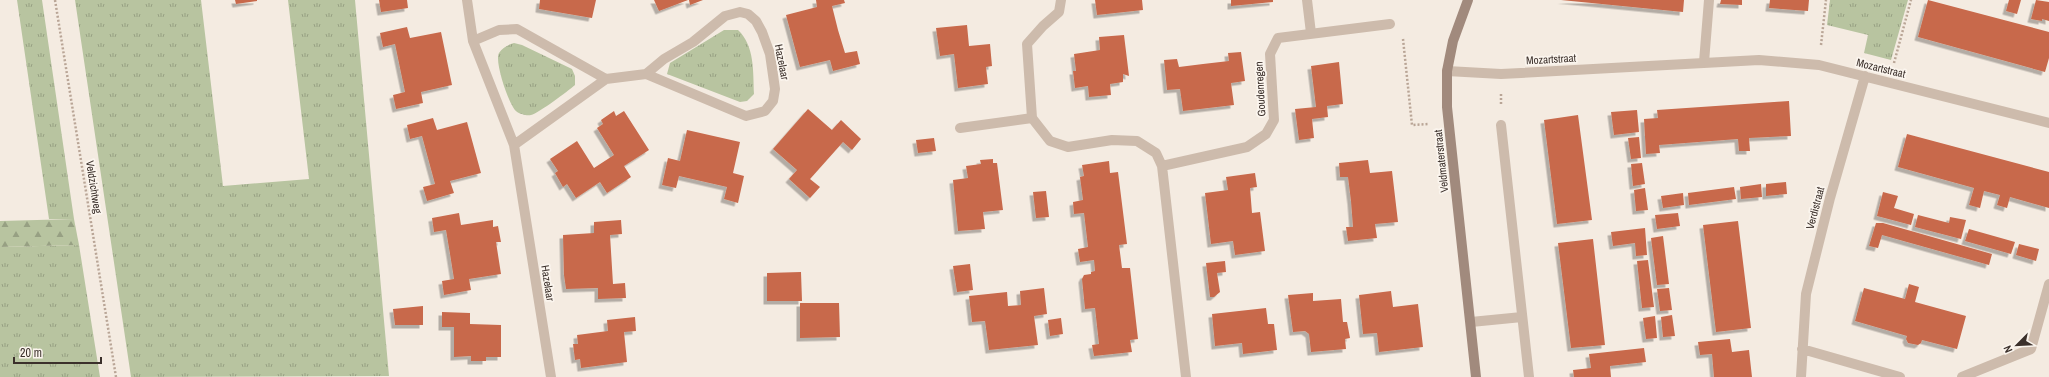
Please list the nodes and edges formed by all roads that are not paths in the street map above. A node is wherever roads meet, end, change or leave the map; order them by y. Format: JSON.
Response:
{"nodes":[{"id":1,"x":468,"y":0,"type":"edge"},
{"id":2,"x":1061,"y":0,"type":"edge"},
{"id":3,"x":1306,"y":0,"type":"edge"},
{"id":4,"x":1468,"y":0,"type":"edge"},
{"id":5,"x":1709,"y":0,"type":"edge"},
{"id":6,"x":1390,"y":24,"type":"road end"},
{"id":7,"x":1311,"y":33,"type":"junction"},
{"id":8,"x":473,"y":41,"type":"junction"},
{"id":9,"x":1704,"y":62,"type":"junction"},
{"id":10,"x":1447,"y":71,"type":"junction"},
{"id":11,"x":646,"y":74,"type":"junction"},
{"id":12,"x":1864,"y":76,"type":"junction"},
{"id":13,"x":606,"y":79,"type":"junction"},
{"id":14,"x":1032,"y":118,"type":"junction"},
{"id":15,"x":2049,"y":123,"type":"edge"},
{"id":16,"x":1501,"y":125,"type":"road end"},
{"id":17,"x":960,"y":128,"type":"dead end"},
{"id":18,"x":514,"y":145,"type":"junction"},
{"id":19,"x":1162,"y":166,"type":"junction"},
{"id":20,"x":2049,"y":284,"type":"edge"},
{"id":21,"x":1522,"y":316,"type":"junction"},
{"id":22,"x":1471,"y":322,"type":"junction"},
{"id":23,"x":1802,"y":349,"type":"junction"},
{"id":24,"x":551,"y":377,"type":"edge"},
{"id":25,"x":1186,"y":377,"type":"edge"},
{"id":26,"x":1476,"y":377,"type":"edge"},
{"id":27,"x":1529,"y":377,"type":"edge"},
{"id":28,"x":1801,"y":377,"type":"edge"},
{"id":29,"x":1900,"y":377,"type":"edge"},
{"id":30,"x":1962,"y":377,"type":"edge"}],
"edges":[{"from":1,"to":8,"type":"street","name":"Hazelaar"},
{"from":2,"to":14,"type":"street"},
{"from":3,"to":7,"type":"street"},
{"from":4,"to":10,"type":"street","name":"Veldmaterstraat"},
{"from":5,"to":9,"type":"street"},
{"from":6,"to":7,"type":"street","name":"Goudenregen"},
{"from":7,"to":19,"type":"street","name":"Goudenregen"},
{"from":8,"to":13,"type":"street"},
{"from":8,"to":18,"type":"street","name":"Hazelaar"},
{"from":9,"to":10,"type":"street","name":"Mozartstraat"},
{"from":9,"to":12,"type":"street","name":"Mozartstraat"},
{"from":10,"to":22,"type":"street","name":"Veldmaterstraat"},
{"from":11,"to":11,"type":"street","name":"Hazelaar"},
{"from":11,"to":13,"type":"street","name":"Hazelaar"},
{"from":12,"to":15,"type":"street","name":"Mozartstraat"},
{"from":12,"to":23,"type":"street","name":"Verdistraat"},
{"from":13,"to":18,"type":"street","name":"Hazelaar"},
{"from":14,"to":17,"type":"street"},
{"from":14,"to":19,"type":"street"},
{"from":16,"to":21,"type":"street"},
{"from":18,"to":24,"type":"street","name":"Hazelaar"},
{"from":19,"to":25,"type":"street"},
{"from":20,"to":30,"type":"street"},
{"from":21,"to":22,"type":"street"},
{"from":21,"to":27,"type":"street"},
{"from":22,"to":26,"type":"street","name":"Veldmaterstraat"},
{"from":23,"to":28,"type":"street","name":"Verdistraat"},
{"from":23,"to":29,"type":"street"}]}
